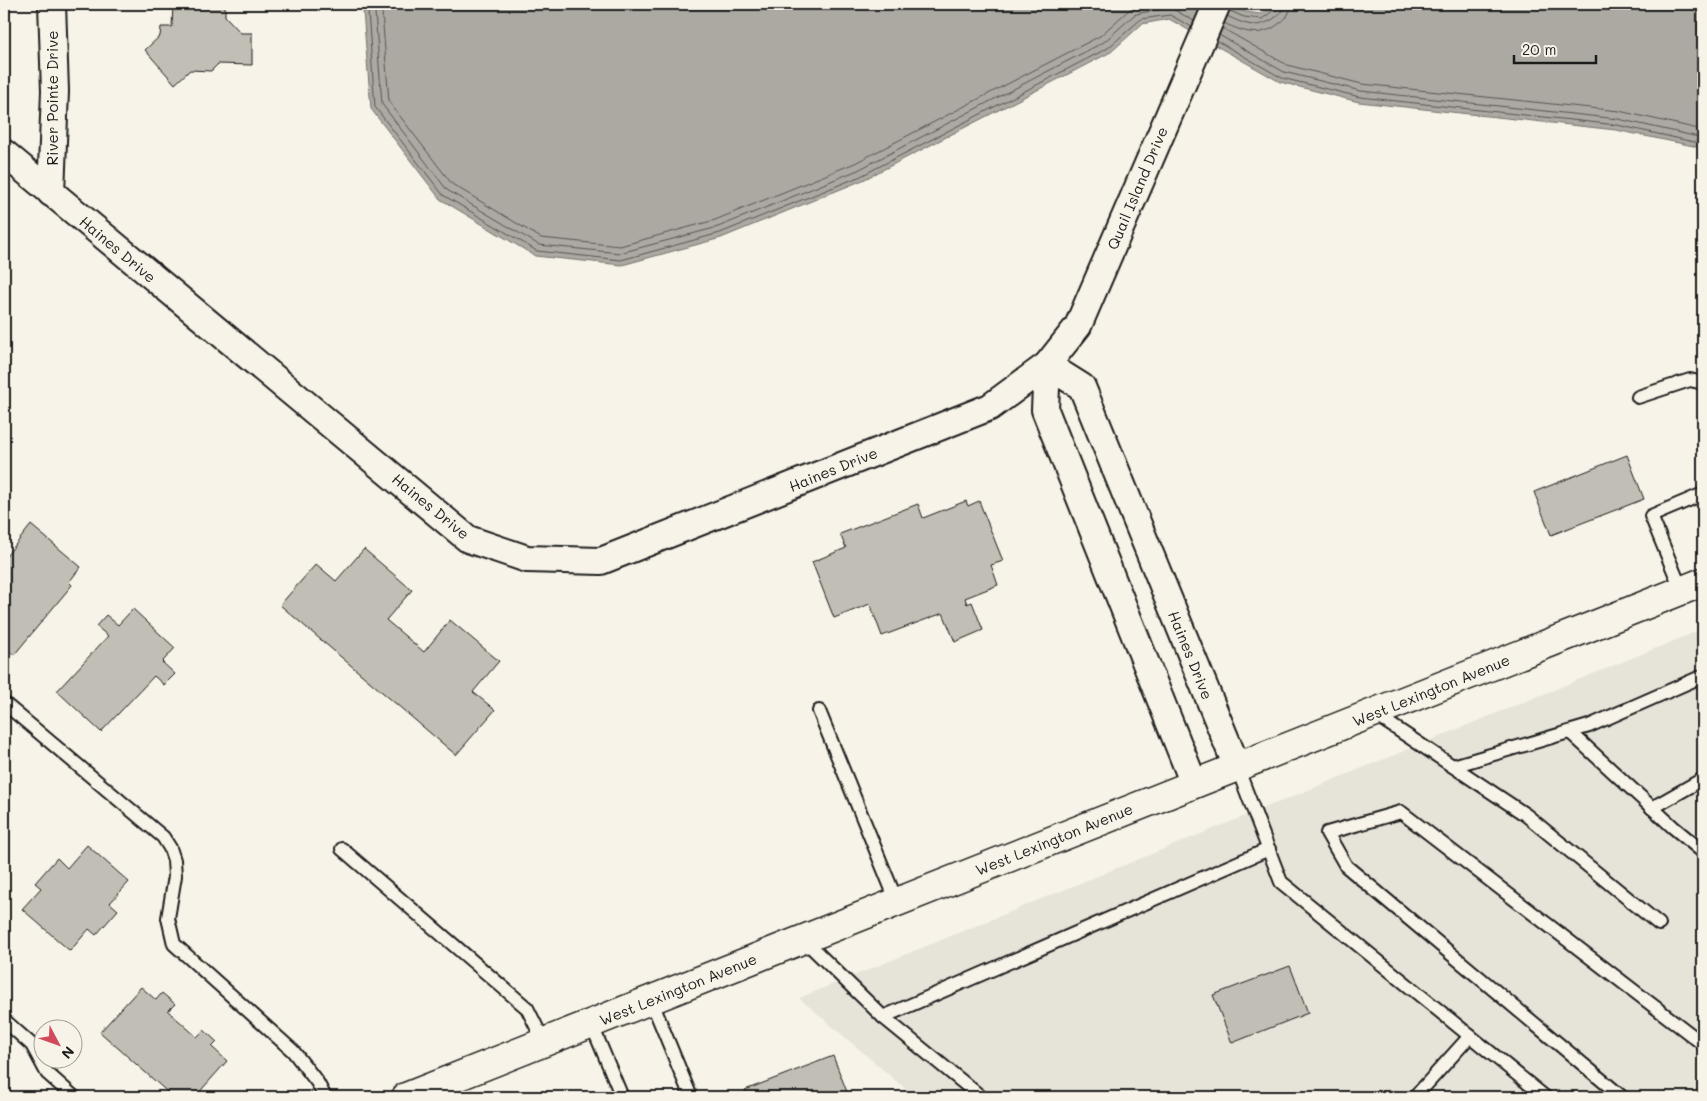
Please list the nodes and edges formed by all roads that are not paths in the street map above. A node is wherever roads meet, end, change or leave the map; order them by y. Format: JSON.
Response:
{"nodes":[{"id":1,"x":52,"y":4,"type":"edge"},
{"id":2,"x":1217,"y":4,"type":"edge"},
{"id":3,"x":4,"y":153,"type":"edge"},
{"id":4,"x":51,"y":193,"type":"junction"},
{"id":5,"x":1046,"y":365,"type":"junction"},
{"id":6,"x":1703,"y":383,"type":"edge"},
{"id":7,"x":1638,"y":397,"type":"dead end"},
{"id":8,"x":1703,"y":494,"type":"edge"},
{"id":9,"x":1693,"y":587,"type":"edge"},
{"id":10,"x":1703,"y":676,"type":"edge"},
{"id":11,"x":4,"y":703,"type":"edge"},
{"id":12,"x":818,"y":711,"type":"dead end"},
{"id":13,"x":1373,"y":713,"type":"junction"},
{"id":14,"x":1570,"y":732,"type":"junction"},
{"id":15,"x":1453,"y":766,"type":"junction"},
{"id":16,"x":1237,"y":767,"type":"junction"},
{"id":17,"x":1703,"y":779,"type":"edge"},
{"id":18,"x":1194,"y":784,"type":"junction"},
{"id":19,"x":1652,"y":808,"type":"junction"},
{"id":20,"x":342,"y":849,"type":"dead end"},
{"id":21,"x":1268,"y":849,"type":"junction"},
{"id":22,"x":1703,"y":852,"type":"edge"},
{"id":23,"x":897,"y":902,"type":"junction"},
{"id":24,"x":1659,"y":924,"type":"dead end"},
{"id":25,"x":803,"y":939,"type":"junction"},
{"id":26,"x":651,"y":1000,"type":"junction"},
{"id":27,"x":883,"y":1017,"type":"junction"},
{"id":28,"x":4,"y":1020,"type":"edge"},
{"id":29,"x":591,"y":1023,"type":"junction"},
{"id":30,"x":1470,"y":1036,"type":"junction"},
{"id":31,"x":544,"y":1042,"type":"junction"},
{"id":32,"x":1703,"y":1044,"type":"edge"},
{"id":33,"x":74,"y":1097,"type":"edge"},
{"id":34,"x":325,"y":1097,"type":"edge"},
{"id":35,"x":406,"y":1097,"type":"edge"},
{"id":36,"x":622,"y":1097,"type":"edge"},
{"id":37,"x":690,"y":1097,"type":"edge"},
{"id":38,"x":981,"y":1097,"type":"edge"},
{"id":39,"x":1415,"y":1097,"type":"edge"},
{"id":40,"x":1545,"y":1097,"type":"edge"},
{"id":41,"x":1622,"y":1097,"type":"edge"}],
"edges":[{"from":1,"to":4,"type":"street","name":"River Pointe Drive"},
{"from":2,"to":5,"type":"street","name":"Quail Island Drive"},
{"from":3,"to":4,"type":"street","name":"Haines Drive"},
{"from":4,"to":5,"type":"street","name":"Haines Drive"},
{"from":5,"to":16,"type":"street","name":"Haines Drive"},
{"from":5,"to":18,"type":"street"},
{"from":6,"to":7,"type":"lane"},
{"from":8,"to":9,"type":"lane"},
{"from":9,"to":13,"type":"main road","name":"West Lexington Avenue"},
{"from":10,"to":14,"type":"lane"},
{"from":11,"to":34,"type":"lane"},
{"from":12,"to":23,"type":"lane"},
{"from":13,"to":15,"type":"lane"},
{"from":13,"to":16,"type":"main road","name":"West Lexington Avenue"},
{"from":14,"to":15,"type":"lane"},
{"from":14,"to":19,"type":"lane"},
{"from":15,"to":24,"type":"lane"},
{"from":16,"to":18,"type":"main road","name":"West Lexington Avenue"},
{"from":16,"to":21,"type":"lane"},
{"from":17,"to":19,"type":"lane"},
{"from":18,"to":23,"type":"main road","name":"West Lexington Avenue"},
{"from":19,"to":22,"type":"lane"},
{"from":20,"to":31,"type":"lane"},
{"from":21,"to":27,"type":"lane"},
{"from":21,"to":30,"type":"lane"},
{"from":23,"to":25,"type":"main road","name":"West Lexington Avenue"},
{"from":25,"to":26,"type":"main road","name":"West Lexington Avenue"},
{"from":25,"to":27,"type":"lane"},
{"from":26,"to":29,"type":"main road","name":"West Lexington Avenue"},
{"from":26,"to":37,"type":"lane"},
{"from":27,"to":38,"type":"lane"},
{"from":28,"to":33,"type":"lane"},
{"from":29,"to":31,"type":"main road","name":"West Lexington Avenue"},
{"from":29,"to":36,"type":"lane"},
{"from":30,"to":39,"type":"lane"},
{"from":30,"to":40,"type":"lane"},
{"from":31,"to":35,"type":"main road","name":"West Lexington Avenue"},
{"from":32,"to":41,"type":"lane"}]}
